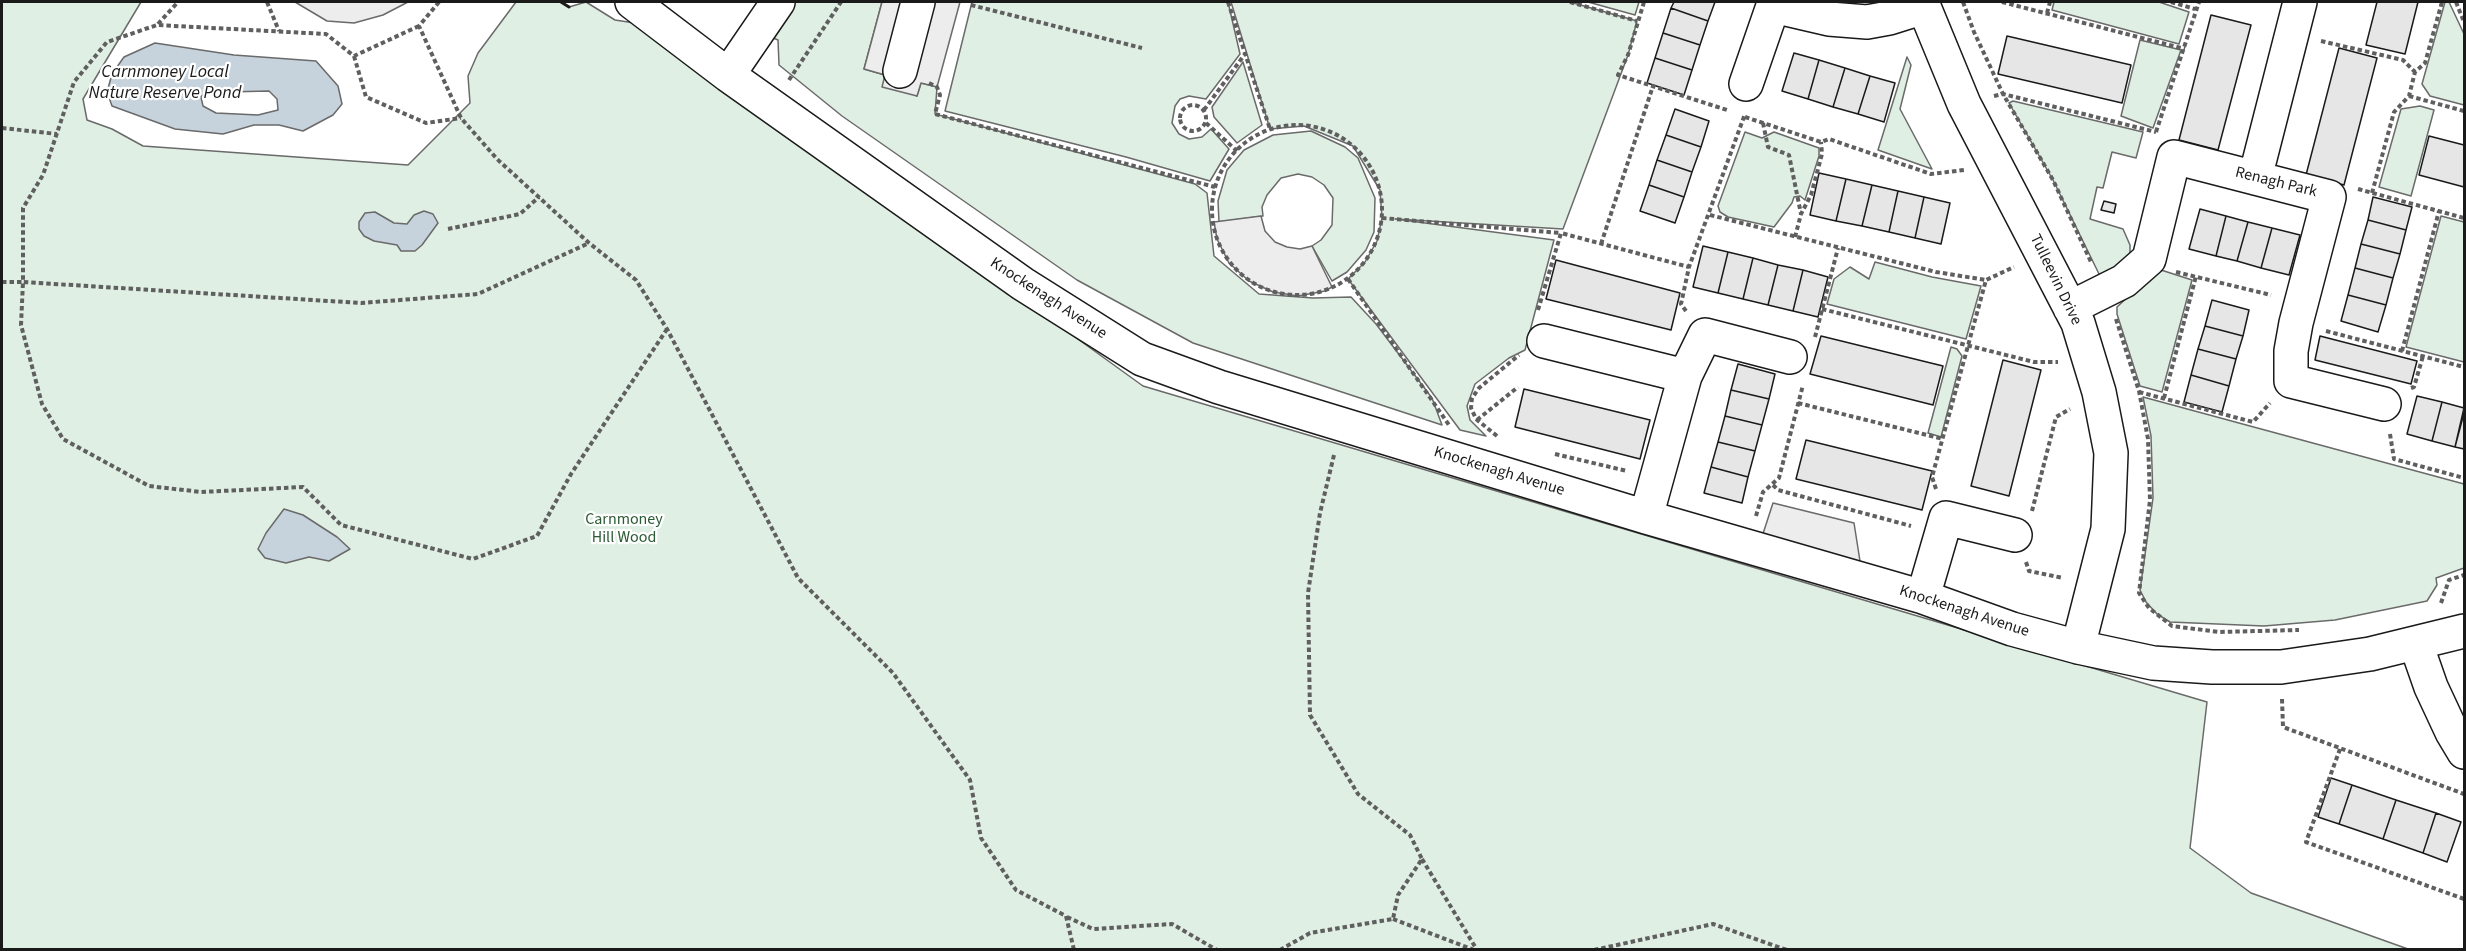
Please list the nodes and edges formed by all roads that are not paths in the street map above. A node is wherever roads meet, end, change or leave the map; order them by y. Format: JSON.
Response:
{"nodes":[{"id":1,"x":632,"y":2,"type":"edge"},
{"id":2,"x":777,"y":2,"type":"edge"},
{"id":3,"x":918,"y":2,"type":"edge"},
{"id":4,"x":2300,"y":2,"type":"edge"},
{"id":5,"x":1923,"y":4,"type":"edge"},
{"id":6,"x":900,"y":71,"type":"road end"},
{"id":7,"x":728,"y":75,"type":"junction"},
{"id":8,"x":1746,"y":84,"type":"road end"},
{"id":9,"x":2255,"y":178,"type":"junction"},
{"id":10,"x":2070,"y":308,"type":"junction"},
{"id":11,"x":1544,"y":341,"type":"dead end"},
{"id":12,"x":1803,"y":358,"type":"road end"},
{"id":13,"x":1685,"y":376,"type":"junction"},
{"id":14,"x":2384,"y":404,"type":"road end"},
{"id":15,"x":1646,"y":517,"type":"junction"},
{"id":16,"x":2015,"y":535,"type":"road end"},
{"id":17,"x":1923,"y":597,"type":"junction"},
{"id":18,"x":2464,"y":631,"type":"edge"},
{"id":19,"x":2416,"y":644,"type":"junction"},
{"id":20,"x":2078,"y":647,"type":"junction"},
{"id":21,"x":2464,"y":752,"type":"edge"}],
"edges":[{"from":1,"to":7,"type":"street","name":"Knockenagh Avenue"},
{"from":2,"to":7,"type":"street"},
{"from":3,"to":6,"type":"street"},
{"from":4,"to":9,"type":"street"},
{"from":5,"to":8,"type":"street"},
{"from":5,"to":10,"type":"street","name":"Tulleevin Drive"},
{"from":7,"to":15,"type":"street","name":"Knockenagh Avenue"},
{"from":9,"to":10,"type":"street","name":"Renagh Park"},
{"from":9,"to":14,"type":"street","name":"Renagh Park"},
{"from":10,"to":20,"type":"street","name":"Tulleevin Drive"},
{"from":11,"to":13,"type":"street"},
{"from":12,"to":13,"type":"street"},
{"from":13,"to":15,"type":"street"},
{"from":15,"to":17,"type":"street","name":"Knockenagh Avenue"},
{"from":16,"to":17,"type":"street"},
{"from":17,"to":20,"type":"street","name":"Knockenagh Avenue"},
{"from":18,"to":19,"type":"street","name":"Knockenagh Avenue"},
{"from":19,"to":20,"type":"street","name":"Knockenagh Avenue"},
{"from":19,"to":21,"type":"street"}]}
